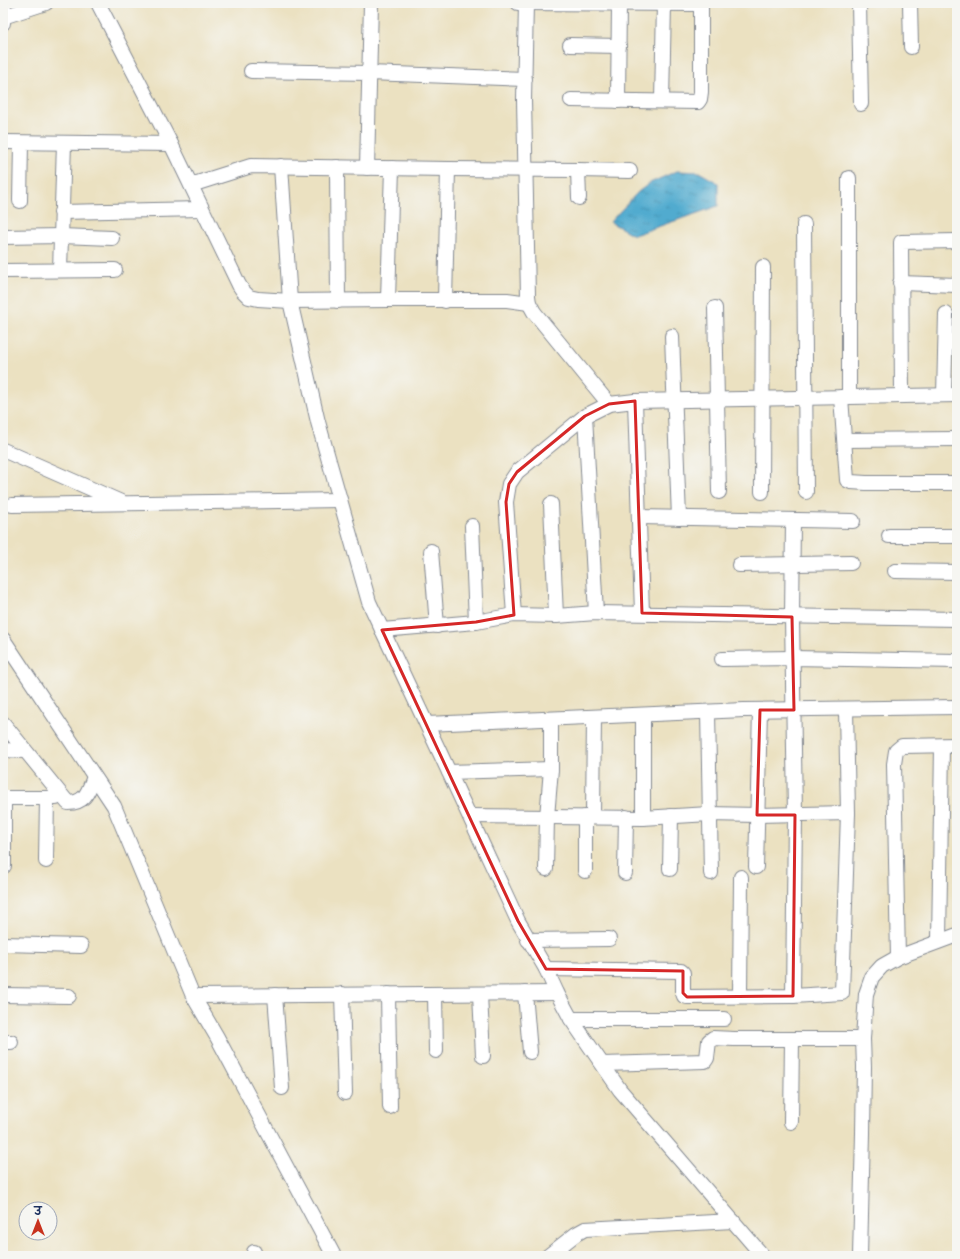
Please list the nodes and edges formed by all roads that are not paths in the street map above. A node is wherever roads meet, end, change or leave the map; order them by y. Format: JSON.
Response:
{"nodes":[{"id":1,"x":4,"y":3,"type":"edge"},
{"id":2,"x":46,"y":3,"type":"edge"},
{"id":3,"x":98,"y":3,"type":"edge"},
{"id":4,"x":371,"y":3,"type":"edge"},
{"id":5,"x":517,"y":3,"type":"edge"},
{"id":6,"x":526,"y":3,"type":"edge"},
{"id":7,"x":619,"y":3,"type":"edge"},
{"id":8,"x":664,"y":3,"type":"edge"},
{"id":9,"x":859,"y":3,"type":"edge"},
{"id":10,"x":910,"y":3,"type":"edge"},
{"id":11,"x":3,"y":17,"type":"edge"},
{"id":12,"x":3,"y":23,"type":"edge"},
{"id":13,"x":570,"y":45,"type":"dead end"},
{"id":14,"x":619,"y":46,"type":"junction"},
{"id":15,"x":911,"y":47,"type":"dead end"},
{"id":16,"x":251,"y":71,"type":"dead end"},
{"id":17,"x":370,"y":74,"type":"junction"},
{"id":18,"x":525,"y":79,"type":"junction"},
{"id":19,"x":571,"y":100,"type":"dead end"},
{"id":20,"x":618,"y":101,"type":"junction"},
{"id":21,"x":662,"y":101,"type":"junction"},
{"id":22,"x":861,"y":104,"type":"dead end"},
{"id":23,"x":3,"y":142,"type":"edge"},
{"id":24,"x":20,"y":142,"type":"junction"},
{"id":25,"x":64,"y":143,"type":"junction"},
{"id":26,"x":171,"y":144,"type":"junction"},
{"id":27,"x":281,"y":166,"type":"junction"},
{"id":28,"x":337,"y":167,"type":"junction"},
{"id":29,"x":367,"y":168,"type":"junction"},
{"id":30,"x":392,"y":168,"type":"junction"},
{"id":31,"x":448,"y":169,"type":"junction"},
{"id":32,"x":525,"y":170,"type":"junction"},
{"id":33,"x":578,"y":170,"type":"junction"},
{"id":34,"x":630,"y":171,"type":"dead end"},
{"id":35,"x":849,"y":178,"type":"dead end"},
{"id":36,"x":191,"y":186,"type":"junction"},
{"id":37,"x":579,"y":198,"type":"dead end"},
{"id":38,"x":20,"y":201,"type":"dead end"},
{"id":39,"x":201,"y":209,"type":"junction"},
{"id":40,"x":61,"y":212,"type":"junction"},
{"id":41,"x":804,"y":224,"type":"dead end"},
{"id":42,"x":60,"y":236,"type":"junction"},
{"id":43,"x":3,"y":237,"type":"edge"},
{"id":44,"x":112,"y":238,"type":"dead end"},
{"id":45,"x":957,"y":241,"type":"edge"},
{"id":46,"x":763,"y":267,"type":"dead end"},
{"id":47,"x":60,"y":270,"type":"junction"},
{"id":48,"x":115,"y":270,"type":"dead end"},
{"id":49,"x":3,"y":271,"type":"edge"},
{"id":50,"x":900,"y":283,"type":"junction"},
{"id":51,"x":957,"y":285,"type":"edge"},
{"id":52,"x":388,"y":300,"type":"junction"},
{"id":53,"x":290,"y":301,"type":"junction"},
{"id":54,"x":338,"y":301,"type":"junction"},
{"id":55,"x":445,"y":301,"type":"junction"},
{"id":56,"x":529,"y":303,"type":"junction"},
{"id":57,"x":715,"y":308,"type":"dead end"},
{"id":58,"x":946,"y":314,"type":"dead end"},
{"id":59,"x":672,"y":336,"type":"dead end"},
{"id":60,"x":951,"y":395,"type":"edge"},
{"id":61,"x":902,"y":396,"type":"junction"},
{"id":62,"x":845,"y":397,"type":"junction"},
{"id":63,"x":805,"y":398,"type":"junction"},
{"id":64,"x":717,"y":399,"type":"junction"},
{"id":65,"x":762,"y":399,"type":"junction"},
{"id":66,"x":675,"y":400,"type":"junction"},
{"id":67,"x":635,"y":401,"type":"junction"},
{"id":68,"x":609,"y":404,"type":"junction"},
{"id":69,"x":585,"y":416,"type":"junction"},
{"id":70,"x":957,"y":439,"type":"edge"},
{"id":71,"x":845,"y":440,"type":"junction"},
{"id":72,"x":3,"y":450,"type":"edge"},
{"id":73,"x":957,"y":483,"type":"edge"},
{"id":74,"x":719,"y":492,"type":"dead end"},
{"id":75,"x":762,"y":492,"type":"dead end"},
{"id":76,"x":806,"y":492,"type":"dead end"},
{"id":77,"x":340,"y":500,"type":"junction"},
{"id":78,"x":125,"y":503,"type":"junction"},
{"id":79,"x":551,"y":504,"type":"dead end"},
{"id":80,"x":12,"y":505,"type":"dead end"},
{"id":81,"x":639,"y":517,"type":"junction"},
{"id":82,"x":679,"y":518,"type":"junction"},
{"id":83,"x":793,"y":520,"type":"junction"},
{"id":84,"x":853,"y":521,"type":"dead end"},
{"id":85,"x":472,"y":526,"type":"dead end"},
{"id":86,"x":889,"y":536,"type":"dead end"},
{"id":87,"x":957,"y":536,"type":"edge"},
{"id":88,"x":431,"y":551,"type":"dead end"},
{"id":89,"x":793,"y":564,"type":"junction"},
{"id":90,"x":851,"y":564,"type":"dead end"},
{"id":91,"x":739,"y":565,"type":"dead end"},
{"id":92,"x":895,"y":571,"type":"dead end"},
{"id":93,"x":957,"y":572,"type":"edge"},
{"id":94,"x":596,"y":613,"type":"junction"},
{"id":95,"x":642,"y":613,"type":"junction"},
{"id":96,"x":514,"y":615,"type":"junction"},
{"id":97,"x":556,"y":616,"type":"junction"},
{"id":98,"x":792,"y":617,"type":"junction"},
{"id":99,"x":957,"y":619,"type":"edge"},
{"id":100,"x":476,"y":622,"type":"junction"},
{"id":101,"x":437,"y":626,"type":"junction"},
{"id":102,"x":382,"y":630,"type":"junction"},
{"id":103,"x":3,"y":639,"type":"edge"},
{"id":104,"x":793,"y":658,"type":"junction"},
{"id":105,"x":722,"y":659,"type":"dead end"},
{"id":106,"x":957,"y":661,"type":"edge"},
{"id":107,"x":957,"y":707,"type":"edge"},
{"id":108,"x":846,"y":709,"type":"junction"},
{"id":109,"x":760,"y":710,"type":"junction"},
{"id":110,"x":794,"y":710,"type":"junction"},
{"id":111,"x":708,"y":712,"type":"junction"},
{"id":112,"x":643,"y":715,"type":"junction"},
{"id":113,"x":594,"y":717,"type":"junction"},
{"id":114,"x":551,"y":719,"type":"junction"},
{"id":115,"x":3,"y":723,"type":"edge"},
{"id":116,"x":427,"y":724,"type":"junction"},
{"id":117,"x":957,"y":745,"type":"edge"},
{"id":118,"x":942,"y":746,"type":"junction"},
{"id":119,"x":3,"y":750,"type":"edge"},
{"id":120,"x":25,"y":750,"type":"junction"},
{"id":121,"x":551,"y":769,"type":"junction"},
{"id":122,"x":449,"y":772,"type":"junction"},
{"id":123,"x":94,"y":777,"type":"junction"},
{"id":124,"x":3,"y":798,"type":"edge"},
{"id":125,"x":47,"y":798,"type":"junction"},
{"id":126,"x":62,"y":798,"type":"junction"},
{"id":127,"x":709,"y":814,"type":"junction"},
{"id":128,"x":795,"y":814,"type":"junction"},
{"id":129,"x":848,"y":814,"type":"junction"},
{"id":130,"x":757,"y":815,"type":"junction"},
{"id":131,"x":470,"y":816,"type":"junction"},
{"id":132,"x":670,"y":816,"type":"junction"},
{"id":133,"x":547,"y":817,"type":"junction"},
{"id":134,"x":589,"y":817,"type":"junction"},
{"id":135,"x":626,"y":817,"type":"junction"},
{"id":136,"x":643,"y":818,"type":"junction"},
{"id":137,"x":46,"y":861,"type":"dead end"},
{"id":138,"x":4,"y":866,"type":"edge"},
{"id":139,"x":756,"y":867,"type":"dead end"},
{"id":140,"x":546,"y":869,"type":"dead end"},
{"id":141,"x":670,"y":869,"type":"dead end"},
{"id":142,"x":585,"y":871,"type":"dead end"},
{"id":143,"x":625,"y":873,"type":"dead end"},
{"id":144,"x":711,"y":873,"type":"dead end"},
{"id":145,"x":740,"y":877,"type":"dead end"},
{"id":146,"x":957,"y":935,"type":"edge"},
{"id":147,"x":609,"y":939,"type":"dead end"},
{"id":148,"x":528,"y":940,"type":"junction"},
{"id":149,"x":939,"y":942,"type":"junction"},
{"id":150,"x":3,"y":944,"type":"edge"},
{"id":151,"x":81,"y":946,"type":"dead end"},
{"id":152,"x":898,"y":957,"type":"junction"},
{"id":153,"x":546,"y":969,"type":"junction"},
{"id":154,"x":525,"y":993,"type":"junction"},
{"id":155,"x":557,"y":993,"type":"junction"},
{"id":156,"x":842,"y":993,"type":"junction"},
{"id":157,"x":342,"y":994,"type":"junction"},
{"id":158,"x":388,"y":994,"type":"junction"},
{"id":159,"x":435,"y":994,"type":"junction"},
{"id":160,"x":480,"y":994,"type":"junction"},
{"id":161,"x":866,"y":994,"type":"junction"},
{"id":162,"x":3,"y":995,"type":"edge"},
{"id":163,"x":275,"y":995,"type":"junction"},
{"id":164,"x":69,"y":996,"type":"dead end"},
{"id":165,"x":193,"y":996,"type":"junction"},
{"id":166,"x":740,"y":996,"type":"junction"},
{"id":167,"x":793,"y":996,"type":"junction"},
{"id":168,"x":571,"y":1019,"type":"junction"},
{"id":169,"x":724,"y":1019,"type":"dead end"},
{"id":170,"x":792,"y":1039,"type":"junction"},
{"id":171,"x":863,"y":1039,"type":"junction"},
{"id":172,"x":436,"y":1051,"type":"dead end"},
{"id":173,"x":530,"y":1052,"type":"dead end"},
{"id":174,"x":483,"y":1056,"type":"dead end"},
{"id":175,"x":603,"y":1064,"type":"junction"},
{"id":176,"x":282,"y":1088,"type":"dead end"},
{"id":177,"x":345,"y":1094,"type":"dead end"},
{"id":178,"x":390,"y":1107,"type":"dead end"},
{"id":179,"x":791,"y":1122,"type":"dead end"},
{"id":180,"x":733,"y":1221,"type":"junction"},
{"id":181,"x":334,"y":1256,"type":"edge"},
{"id":182,"x":548,"y":1256,"type":"edge"},
{"id":183,"x":763,"y":1256,"type":"edge"},
{"id":184,"x":860,"y":1256,"type":"edge"}],
"edges":[{"from":1,"to":11,"type":"street"},
{"from":2,"to":11,"type":"street"},
{"from":3,"to":26,"type":"street"},
{"from":4,"to":17,"type":"street"},
{"from":5,"to":6,"type":"street"},
{"from":6,"to":7,"type":"street"},
{"from":6,"to":18,"type":"street"},
{"from":7,"to":8,"type":"street"},
{"from":7,"to":14,"type":"street"},
{"from":8,"to":21,"type":"street"},
{"from":8,"to":21,"type":"street"},
{"from":9,"to":22,"type":"street"},
{"from":10,"to":15,"type":"street"},
{"from":11,"to":12,"type":"street"},
{"from":13,"to":14,"type":"street"},
{"from":14,"to":20,"type":"street"},
{"from":16,"to":17,"type":"street"},
{"from":17,"to":18,"type":"street"},
{"from":17,"to":29,"type":"street"},
{"from":18,"to":32,"type":"street"},
{"from":19,"to":20,"type":"street"},
{"from":20,"to":21,"type":"street"},
{"from":23,"to":24,"type":"street"},
{"from":24,"to":25,"type":"street"},
{"from":24,"to":38,"type":"street"},
{"from":25,"to":26,"type":"street"},
{"from":25,"to":40,"type":"street"},
{"from":26,"to":36,"type":"street"},
{"from":27,"to":28,"type":"street"},
{"from":27,"to":36,"type":"street"},
{"from":27,"to":53,"type":"street"},
{"from":28,"to":29,"type":"street"},
{"from":28,"to":54,"type":"street"},
{"from":29,"to":30,"type":"street"},
{"from":30,"to":31,"type":"street"},
{"from":30,"to":52,"type":"street"},
{"from":31,"to":32,"type":"street"},
{"from":31,"to":55,"type":"street"},
{"from":32,"to":33,"type":"street"},
{"from":32,"to":56,"type":"street"},
{"from":33,"to":34,"type":"street"},
{"from":33,"to":37,"type":"street"},
{"from":35,"to":62,"type":"street"},
{"from":36,"to":39,"type":"street"},
{"from":39,"to":40,"type":"street"},
{"from":39,"to":53,"type":"street"},
{"from":40,"to":42,"type":"street"},
{"from":41,"to":63,"type":"street"},
{"from":42,"to":43,"type":"street"},
{"from":42,"to":44,"type":"street"},
{"from":42,"to":47,"type":"street"},
{"from":45,"to":50,"type":"street"},
{"from":46,"to":65,"type":"street"},
{"from":47,"to":48,"type":"street"},
{"from":47,"to":49,"type":"street"},
{"from":50,"to":51,"type":"street"},
{"from":50,"to":61,"type":"street"},
{"from":52,"to":54,"type":"street"},
{"from":52,"to":55,"type":"street"},
{"from":53,"to":54,"type":"street"},
{"from":53,"to":77,"type":"street"},
{"from":55,"to":56,"type":"street"},
{"from":56,"to":68,"type":"street"},
{"from":57,"to":64,"type":"street"},
{"from":58,"to":60,"type":"street"},
{"from":59,"to":66,"type":"street"},
{"from":60,"to":61,"type":"street"},
{"from":61,"to":62,"type":"street"},
{"from":62,"to":63,"type":"street"},
{"from":62,"to":71,"type":"street"},
{"from":63,"to":65,"type":"street"},
{"from":63,"to":76,"type":"street"},
{"from":64,"to":65,"type":"street"},
{"from":64,"to":66,"type":"street"},
{"from":64,"to":74,"type":"street"},
{"from":65,"to":75,"type":"street"},
{"from":66,"to":67,"type":"street"},
{"from":66,"to":82,"type":"street"},
{"from":67,"to":68,"type":"street"},
{"from":67,"to":81,"type":"street"},
{"from":68,"to":69,"type":"street"},
{"from":69,"to":94,"type":"street"},
{"from":69,"to":96,"type":"street"},
{"from":70,"to":71,"type":"street"},
{"from":71,"to":73,"type":"street"},
{"from":72,"to":78,"type":"street"},
{"from":77,"to":78,"type":"street"},
{"from":77,"to":102,"type":"street"},
{"from":78,"to":80,"type":"street"},
{"from":79,"to":97,"type":"street"},
{"from":81,"to":82,"type":"street"},
{"from":81,"to":95,"type":"street"},
{"from":82,"to":83,"type":"street"},
{"from":83,"to":84,"type":"street"},
{"from":83,"to":89,"type":"street"},
{"from":85,"to":100,"type":"street"},
{"from":86,"to":87,"type":"street"},
{"from":88,"to":101,"type":"street"},
{"from":89,"to":90,"type":"street"},
{"from":89,"to":91,"type":"street"},
{"from":89,"to":98,"type":"street"},
{"from":92,"to":93,"type":"street"},
{"from":94,"to":95,"type":"street"},
{"from":94,"to":97,"type":"street"},
{"from":95,"to":98,"type":"street"},
{"from":96,"to":97,"type":"street"},
{"from":96,"to":100,"type":"street"},
{"from":98,"to":99,"type":"street"},
{"from":98,"to":104,"type":"street"},
{"from":100,"to":101,"type":"street"},
{"from":101,"to":102,"type":"street"},
{"from":102,"to":116,"type":"street"},
{"from":103,"to":123,"type":"street"},
{"from":104,"to":105,"type":"street"},
{"from":104,"to":106,"type":"street"},
{"from":104,"to":110,"type":"street"},
{"from":107,"to":108,"type":"street"},
{"from":108,"to":110,"type":"street"},
{"from":108,"to":129,"type":"street"},
{"from":109,"to":110,"type":"street"},
{"from":109,"to":111,"type":"street"},
{"from":109,"to":130,"type":"street"},
{"from":110,"to":128,"type":"street"},
{"from":111,"to":112,"type":"street"},
{"from":111,"to":127,"type":"street"},
{"from":112,"to":113,"type":"street"},
{"from":112,"to":136,"type":"street"},
{"from":113,"to":114,"type":"street"},
{"from":113,"to":134,"type":"street"},
{"from":114,"to":116,"type":"street"},
{"from":114,"to":121,"type":"street"},
{"from":115,"to":120,"type":"street"},
{"from":116,"to":122,"type":"street"},
{"from":117,"to":118,"type":"street"},
{"from":118,"to":149,"type":"street"},
{"from":118,"to":152,"type":"street"},
{"from":119,"to":120,"type":"street"},
{"from":120,"to":126,"type":"street"},
{"from":121,"to":122,"type":"street"},
{"from":121,"to":133,"type":"street"},
{"from":122,"to":131,"type":"street"},
{"from":123,"to":126,"type":"street"},
{"from":123,"to":165,"type":"street"},
{"from":124,"to":125,"type":"street"},
{"from":124,"to":138,"type":"street"},
{"from":125,"to":126,"type":"street"},
{"from":125,"to":137,"type":"street"},
{"from":127,"to":130,"type":"street"},
{"from":127,"to":132,"type":"street"},
{"from":127,"to":144,"type":"street"},
{"from":128,"to":129,"type":"street"},
{"from":128,"to":130,"type":"street"},
{"from":128,"to":167,"type":"street"},
{"from":129,"to":156,"type":"street"},
{"from":130,"to":139,"type":"street"},
{"from":131,"to":133,"type":"street"},
{"from":131,"to":148,"type":"street"},
{"from":132,"to":136,"type":"street"},
{"from":132,"to":141,"type":"street"},
{"from":133,"to":134,"type":"street"},
{"from":133,"to":140,"type":"street"},
{"from":134,"to":135,"type":"street"},
{"from":134,"to":142,"type":"street"},
{"from":135,"to":136,"type":"street"},
{"from":135,"to":143,"type":"street"},
{"from":145,"to":166,"type":"street"},
{"from":146,"to":149,"type":"street"},
{"from":147,"to":148,"type":"street"},
{"from":148,"to":153,"type":"street"},
{"from":149,"to":152,"type":"street"},
{"from":150,"to":151,"type":"street"},
{"from":152,"to":161,"type":"street"},
{"from":153,"to":155,"type":"street"},
{"from":153,"to":166,"type":"street"},
{"from":154,"to":155,"type":"street"},
{"from":154,"to":160,"type":"street"},
{"from":154,"to":173,"type":"street"},
{"from":155,"to":168,"type":"street"},
{"from":156,"to":161,"type":"street"},
{"from":156,"to":167,"type":"street"},
{"from":157,"to":158,"type":"street"},
{"from":157,"to":163,"type":"street"},
{"from":157,"to":177,"type":"street"},
{"from":158,"to":159,"type":"street"},
{"from":158,"to":178,"type":"street"},
{"from":159,"to":160,"type":"street"},
{"from":159,"to":172,"type":"street"},
{"from":160,"to":174,"type":"street"},
{"from":161,"to":171,"type":"street"},
{"from":162,"to":164,"type":"street"},
{"from":163,"to":165,"type":"street"},
{"from":163,"to":176,"type":"street"},
{"from":165,"to":181,"type":"street"},
{"from":166,"to":167,"type":"street"},
{"from":168,"to":169,"type":"street"},
{"from":168,"to":175,"type":"street"},
{"from":170,"to":171,"type":"street"},
{"from":170,"to":175,"type":"street"},
{"from":170,"to":179,"type":"street"},
{"from":171,"to":184,"type":"street"},
{"from":175,"to":180,"type":"street"},
{"from":180,"to":182,"type":"street"},
{"from":180,"to":183,"type":"street"}]}
